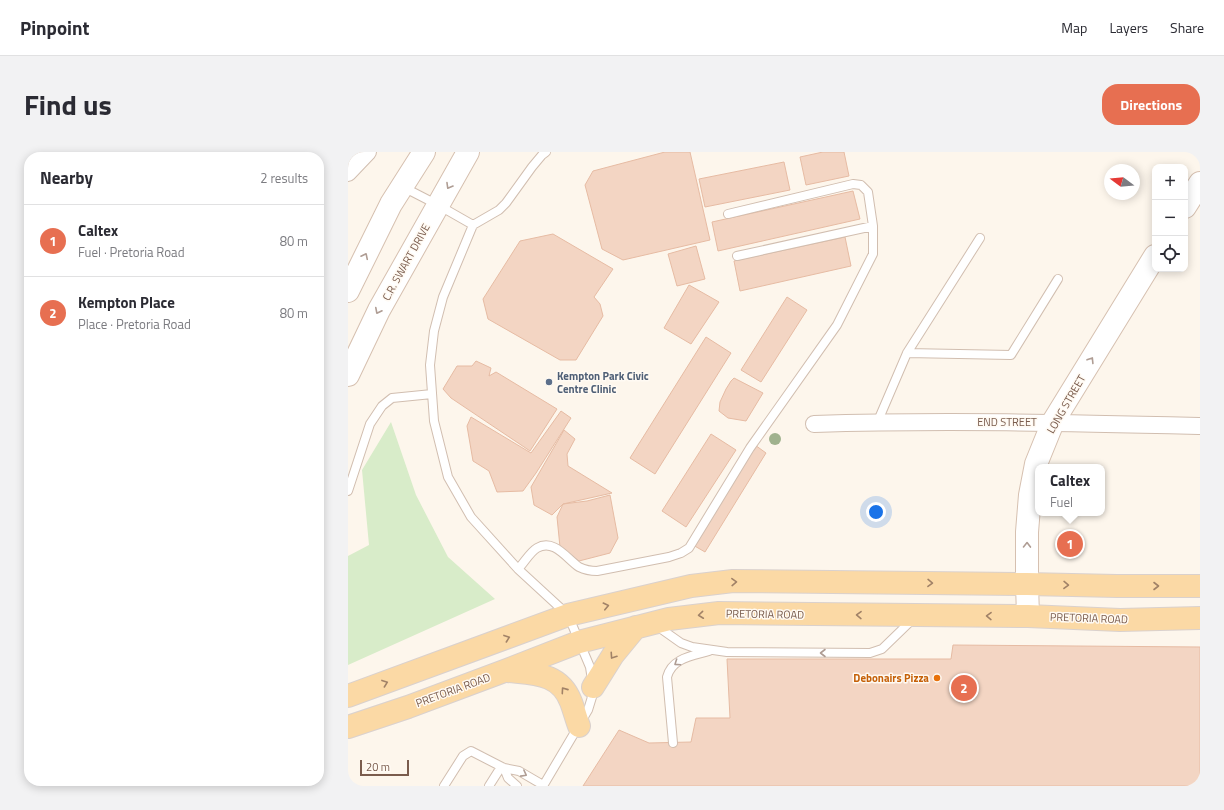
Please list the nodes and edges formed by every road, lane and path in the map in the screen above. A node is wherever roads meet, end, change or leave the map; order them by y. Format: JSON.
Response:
{"nodes":[{"id":1,"x":368,"y":152,"type":"edge"},
{"id":2,"x":424,"y":152,"type":"edge"},
{"id":3,"x":468,"y":152,"type":"edge"},
{"id":4,"x":543,"y":153,"type":"edge"},
{"id":5,"x":348,"y":173,"type":"edge"},
{"id":6,"x":1200,"y":183,"type":"edge"},
{"id":7,"x":402,"y":187,"type":"junction"},
{"id":8,"x":1188,"y":202,"type":"edge"},
{"id":9,"x":438,"y":204,"type":"junction"},
{"id":10,"x":728,"y":214,"type":"dead end"},
{"id":11,"x":474,"y":225,"type":"junction"},
{"id":12,"x":873,"y":226,"type":"junction"},
{"id":13,"x":980,"y":238,"type":"dead end"},
{"id":14,"x":737,"y":256,"type":"dead end"},
{"id":15,"x":1152,"y":261,"type":"edge"},
{"id":16,"x":1058,"y":279,"type":"dead end"},
{"id":17,"x":348,"y":291,"type":"edge"},
{"id":18,"x":907,"y":353,"type":"junction"},
{"id":19,"x":348,"y":375,"type":"edge"},
{"id":20,"x":432,"y":394,"type":"junction"},
{"id":21,"x":877,"y":422,"type":"junction"},
{"id":22,"x":1053,"y":422,"type":"junction"},
{"id":23,"x":814,"y":424,"type":"dead end"},
{"id":24,"x":1200,"y":426,"type":"edge"},
{"id":25,"x":1036,"y":464,"type":"edge"},
{"id":26,"x":1035,"y":469,"type":"edge"},
{"id":27,"x":348,"y":491,"type":"edge"},
{"id":28,"x":518,"y":569,"type":"junction"},
{"id":29,"x":1027,"y":584,"type":"junction"},
{"id":30,"x":1200,"y":586,"type":"edge"},
{"id":31,"x":568,"y":615,"type":"junction"},
{"id":32,"x":917,"y":615,"type":"junction"},
{"id":33,"x":1028,"y":616,"type":"junction"},
{"id":34,"x":1200,"y":618,"type":"edge"},
{"id":35,"x":644,"y":625,"type":"junction"},
{"id":36,"x":579,"y":642,"type":"junction"},
{"id":37,"x":714,"y":650,"type":"junction"},
{"id":38,"x":507,"y":670,"type":"junction"},
{"id":39,"x":594,"y":687,"type":"junction"},
{"id":40,"x":348,"y":696,"type":"edge"},
{"id":41,"x":579,"y":726,"type":"junction"},
{"id":42,"x":352,"y":727,"type":"edge"},
{"id":43,"x":673,"y":743,"type":"dead end"},
{"id":44,"x":502,"y":767,"type":"junction"},
{"id":45,"x":444,"y":786,"type":"edge"},
{"id":46,"x":489,"y":786,"type":"edge"},
{"id":47,"x":517,"y":786,"type":"edge"},
{"id":48,"x":543,"y":786,"type":"edge"}],
"edges":[{"from":1,"to":5,"type":"street"},
{"from":2,"to":7,"type":"street"},
{"from":3,"to":9,"type":"street","name":"C.R. SWART DRIVE","one_way":true},
{"from":4,"to":11,"type":"lane"},
{"from":6,"to":8,"type":"street"},
{"from":7,"to":9,"type":"lane"},
{"from":17,"to":7,"type":"street","one_way":true},
{"from":9,"to":11,"type":"lane"},
{"from":9,"to":19,"type":"street","name":"C.R. SWART DRIVE","one_way":true},
{"from":10,"to":12,"type":"lane"},
{"from":11,"to":20,"type":"lane"},
{"from":12,"to":14,"type":"lane"},
{"from":12,"to":28,"type":"lane"},
{"from":13,"to":18,"type":"lane"},
{"from":22,"to":15,"type":"street","name":"LONG STREET","one_way":true},
{"from":16,"to":18,"type":"lane"},
{"from":18,"to":21,"type":"lane"},
{"from":20,"to":27,"type":"lane"},
{"from":20,"to":28,"type":"lane"},
{"from":21,"to":22,"type":"street","name":"END STREET"},
{"from":21,"to":23,"type":"street","name":"END STREET"},
{"from":22,"to":24,"type":"street","name":"END STREET"},
{"from":25,"to":22,"type":"street","name":"LONG STREET","one_way":true},
{"from":29,"to":26,"type":"street","name":"LONG STREET","one_way":true},
{"from":28,"to":31,"type":"lane"},
{"from":29,"to":30,"type":"main road","one_way":true},
{"from":31,"to":29,"type":"main road","one_way":true},
{"from":29,"to":33,"type":"street","name":"LONG STREET"},
{"from":31,"to":36,"type":"lane"},
{"from":40,"to":31,"type":"main road","one_way":true},
{"from":33,"to":32,"type":"main road","name":"PRETORIA ROAD","one_way":true},
{"from":32,"to":35,"type":"main road","name":"PRETORIA ROAD","one_way":true},
{"from":32,"to":37,"type":"lane","one_way":true},
{"from":33,"to":34,"type":"main road","name":"PRETORIA ROAD"},
{"from":35,"to":36,"type":"main road","name":"PRETORIA ROAD"},
{"from":35,"to":37,"type":"lane"},
{"from":35,"to":39,"type":"main road","one_way":true},
{"from":36,"to":38,"type":"main road","name":"PRETORIA ROAD"},
{"from":36,"to":39,"type":"lane"},
{"from":37,"to":43,"type":"lane","one_way":true},
{"from":41,"to":38,"type":"main road","one_way":true},
{"from":38,"to":42,"type":"main road","name":"PRETORIA ROAD"},
{"from":39,"to":41,"type":"lane"},
{"from":41,"to":48,"type":"lane"},
{"from":44,"to":45,"type":"lane"},
{"from":44,"to":46,"type":"lane"},
{"from":44,"to":47,"type":"lane"},
{"from":44,"to":48,"type":"lane","one_way":true}]}
